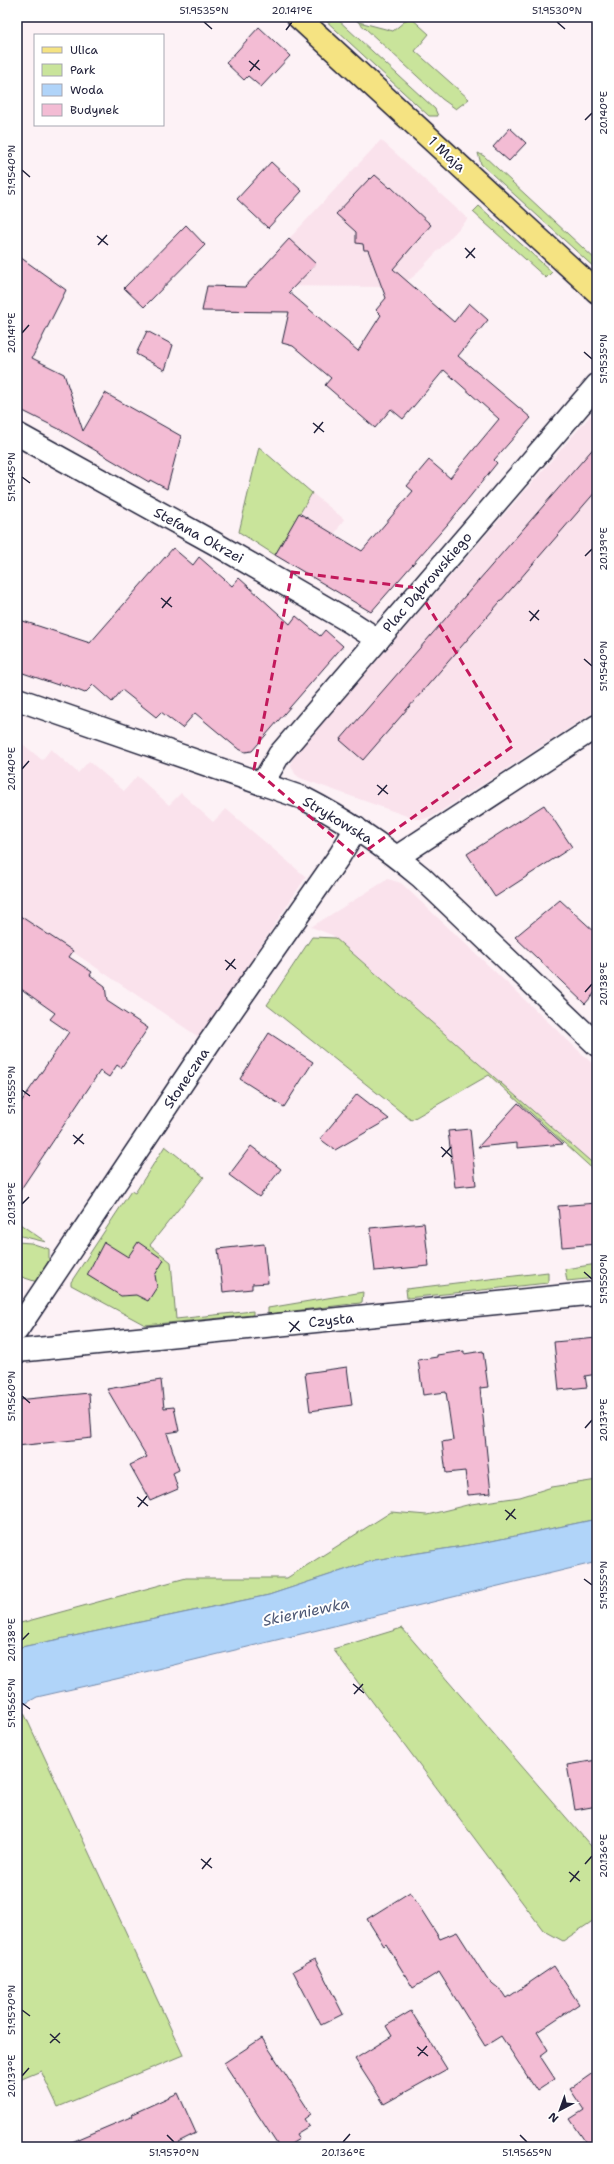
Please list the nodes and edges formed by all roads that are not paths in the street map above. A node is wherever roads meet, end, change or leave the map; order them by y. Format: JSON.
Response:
{"nodes":[{"id":1,"x":298,"y":17,"type":"edge"},
{"id":2,"x":597,"y":292,"type":"edge"},
{"id":3,"x":597,"y":384,"type":"edge"},
{"id":4,"x":17,"y":434,"type":"edge"},
{"id":5,"x":378,"y":640,"type":"junction"},
{"id":6,"x":17,"y":699,"type":"edge"},
{"id":7,"x":597,"y":726,"type":"edge"},
{"id":8,"x":262,"y":784,"type":"junction"},
{"id":9,"x":356,"y":828,"type":"junction"},
{"id":10,"x":396,"y":857,"type":"junction"},
{"id":11,"x":597,"y":1045,"type":"edge"},
{"id":12,"x":597,"y":1293,"type":"edge"},
{"id":13,"x":17,"y":1330,"type":"edge"},
{"id":14,"x":17,"y":1351,"type":"edge"}],
"edges":[{"from":1,"to":2,"type":"main road","name":"1 Maja"},
{"from":3,"to":5,"type":"street","name":"Plac Dąbrowskiego"},
{"from":4,"to":5,"type":"street","name":"Stefana Okrzei"},
{"from":5,"to":8,"type":"street","name":"Plac Dąbrowskiego"},
{"from":6,"to":8,"type":"street","name":"Strykowska"},
{"from":7,"to":10,"type":"street"},
{"from":8,"to":9,"type":"street","name":"Strykowska"},
{"from":9,"to":10,"type":"street","name":"Strykowska"},
{"from":9,"to":13,"type":"street","name":"Słoneczna"},
{"from":10,"to":11,"type":"street","name":"Strykowska"},
{"from":12,"to":14,"type":"street","name":"Czysta"}]}
